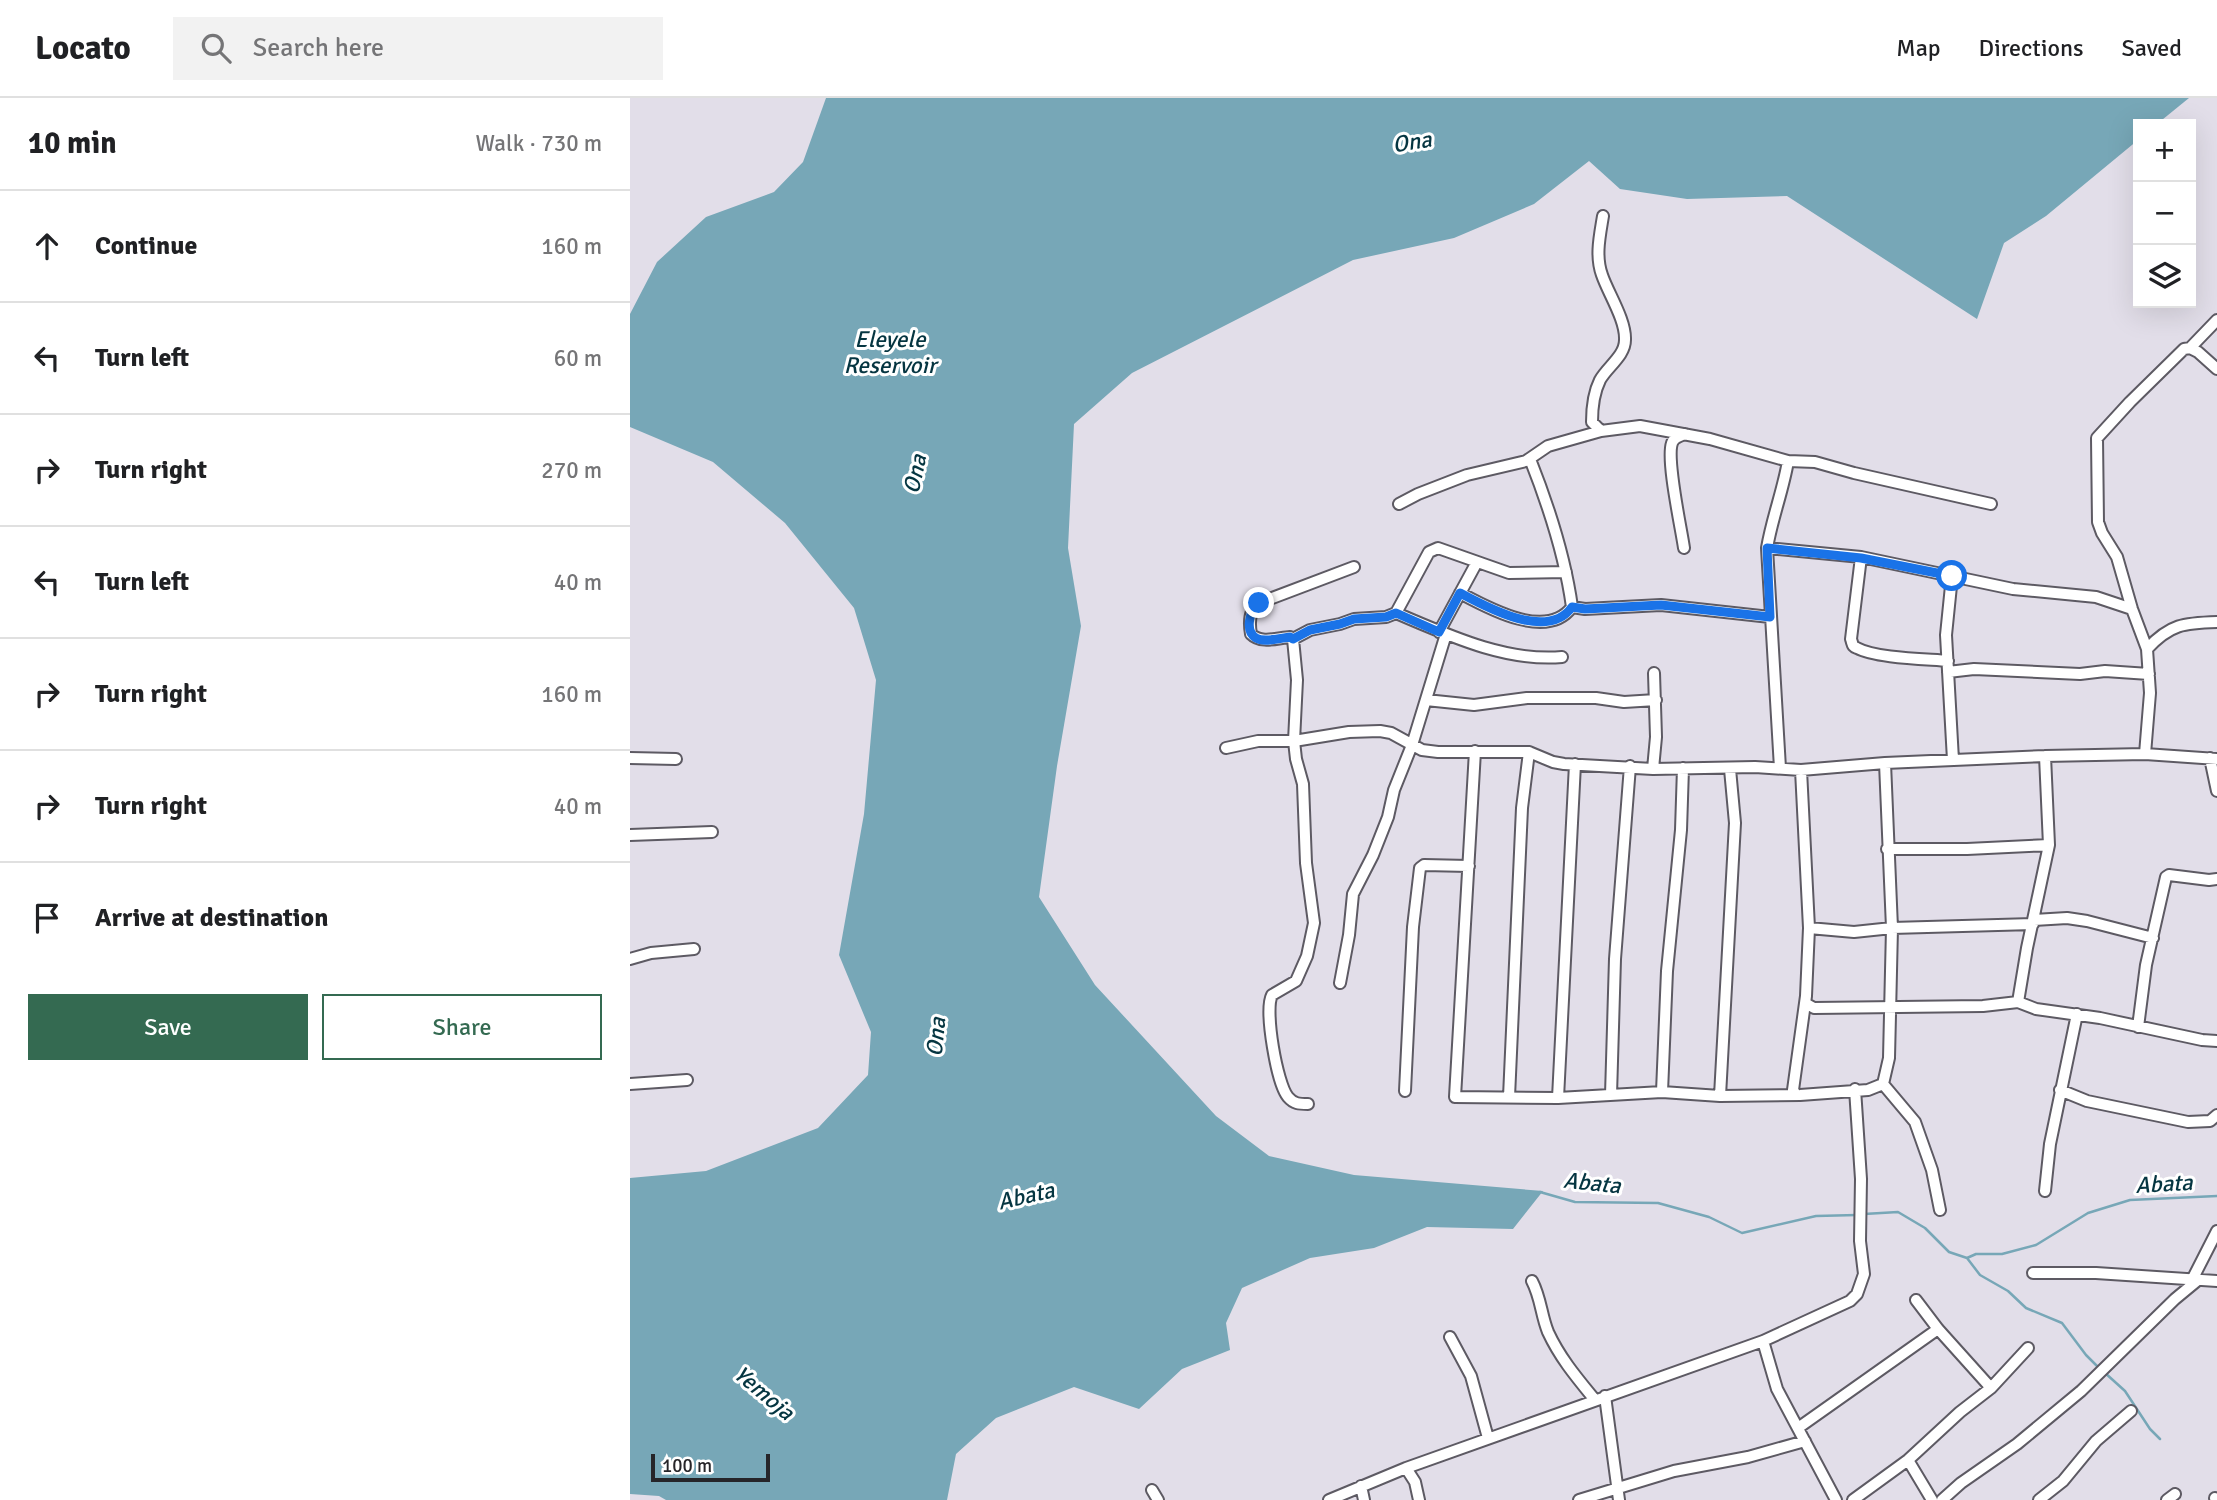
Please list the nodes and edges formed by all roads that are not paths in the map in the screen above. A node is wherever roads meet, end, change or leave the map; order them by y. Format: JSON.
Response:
{"nodes":[{"id":1,"x":1603,"y":216,"type":"dead end"},
{"id":2,"x":2217,"y":320,"type":"edge"},
{"id":3,"x":2190,"y":348,"type":"junction"},
{"id":4,"x":2217,"y":369,"type":"edge"},
{"id":5,"x":1601,"y":431,"type":"junction"},
{"id":6,"x":1685,"y":434,"type":"junction"},
{"id":7,"x":1530,"y":459,"type":"junction"},
{"id":8,"x":1787,"y":461,"type":"junction"},
{"id":9,"x":1399,"y":504,"type":"dead end"},
{"id":10,"x":1991,"y":504,"type":"dead end"},
{"id":11,"x":1684,"y":548,"type":"dead end"},
{"id":12,"x":1767,"y":548,"type":"junction"},
{"id":13,"x":1861,"y":558,"type":"junction"},
{"id":14,"x":1478,"y":562,"type":"junction"},
{"id":15,"x":1354,"y":567,"type":"dead end"},
{"id":16,"x":1566,"y":572,"type":"junction"},
{"id":17,"x":1952,"y":576,"type":"junction"},
{"id":18,"x":1460,"y":593,"type":"junction"},
{"id":19,"x":1572,"y":607,"type":"junction"},
{"id":20,"x":2132,"y":609,"type":"junction"},
{"id":21,"x":1396,"y":613,"type":"junction"},
{"id":22,"x":1770,"y":617,"type":"junction"},
{"id":23,"x":2217,"y":622,"type":"edge"},
{"id":24,"x":1443,"y":633,"type":"junction"},
{"id":25,"x":1293,"y":639,"type":"junction"},
{"id":26,"x":2147,"y":649,"type":"junction"},
{"id":27,"x":1562,"y":657,"type":"dead end"},
{"id":28,"x":1948,"y":667,"type":"junction"},
{"id":29,"x":1654,"y":673,"type":"dead end"},
{"id":30,"x":2149,"y":674,"type":"junction"},
{"id":31,"x":1426,"y":700,"type":"junction"},
{"id":32,"x":1656,"y":701,"type":"junction"},
{"id":33,"x":1294,"y":741,"type":"junction"},
{"id":34,"x":1412,"y":744,"type":"junction"},
{"id":35,"x":1226,"y":748,"type":"dead end"},
{"id":36,"x":1475,"y":751,"type":"junction"},
{"id":37,"x":1529,"y":752,"type":"junction"},
{"id":38,"x":2145,"y":754,"type":"junction"},
{"id":39,"x":2045,"y":756,"type":"junction"},
{"id":40,"x":630,"y":758,"type":"edge"},
{"id":41,"x":676,"y":759,"type":"dead end"},
{"id":42,"x":2213,"y":759,"type":"edge"},
{"id":43,"x":1953,"y":760,"type":"junction"},
{"id":44,"x":1885,"y":763,"type":"junction"},
{"id":45,"x":1576,"y":764,"type":"junction"},
{"id":46,"x":1630,"y":766,"type":"junction"},
{"id":47,"x":1683,"y":768,"type":"junction"},
{"id":48,"x":1780,"y":768,"type":"junction"},
{"id":49,"x":1653,"y":769,"type":"junction"},
{"id":50,"x":1730,"y":769,"type":"junction"},
{"id":51,"x":1801,"y":770,"type":"junction"},
{"id":52,"x":2217,"y":791,"type":"edge"},
{"id":53,"x":712,"y":832,"type":"dead end"},
{"id":54,"x":630,"y":835,"type":"edge"},
{"id":55,"x":2049,"y":845,"type":"junction"},
{"id":56,"x":1887,"y":849,"type":"junction"},
{"id":57,"x":1469,"y":866,"type":"junction"},
{"id":58,"x":2217,"y":879,"type":"edge"},
{"id":59,"x":2033,"y":922,"type":"junction"},
{"id":60,"x":1809,"y":928,"type":"junction"},
{"id":61,"x":1892,"y":928,"type":"junction"},
{"id":62,"x":2153,"y":938,"type":"junction"},
{"id":63,"x":694,"y":949,"type":"dead end"},
{"id":64,"x":630,"y":959,"type":"edge"},
{"id":65,"x":1340,"y":983,"type":"dead end"},
{"id":66,"x":2018,"y":1002,"type":"junction"},
{"id":67,"x":1805,"y":1003,"type":"junction"},
{"id":68,"x":1891,"y":1009,"type":"junction"},
{"id":69,"x":2077,"y":1014,"type":"junction"},
{"id":70,"x":2138,"y":1027,"type":"junction"},
{"id":71,"x":2217,"y":1041,"type":"edge"},
{"id":72,"x":687,"y":1080,"type":"dead end"},
{"id":73,"x":630,"y":1084,"type":"edge"},
{"id":74,"x":1883,"y":1084,"type":"junction"},
{"id":75,"x":1856,"y":1090,"type":"junction"},
{"id":76,"x":2060,"y":1090,"type":"junction"},
{"id":77,"x":1405,"y":1091,"type":"dead end"},
{"id":78,"x":1662,"y":1092,"type":"junction"},
{"id":79,"x":1795,"y":1093,"type":"junction"},
{"id":80,"x":1611,"y":1095,"type":"junction"},
{"id":81,"x":1720,"y":1096,"type":"junction"},
{"id":82,"x":1509,"y":1097,"type":"junction"},
{"id":83,"x":1558,"y":1098,"type":"junction"},
{"id":84,"x":1308,"y":1104,"type":"dead end"},
{"id":85,"x":2217,"y":1115,"type":"edge"},
{"id":86,"x":2045,"y":1191,"type":"dead end"},
{"id":87,"x":1940,"y":1210,"type":"dead end"},
{"id":88,"x":2217,"y":1231,"type":"edge"},
{"id":89,"x":2033,"y":1273,"type":"dead end"},
{"id":90,"x":2195,"y":1280,"type":"junction"},
{"id":91,"x":1532,"y":1281,"type":"dead end"},
{"id":92,"x":2217,"y":1281,"type":"edge"},
{"id":93,"x":1916,"y":1300,"type":"dead end"},
{"id":94,"x":1938,"y":1329,"type":"junction"},
{"id":95,"x":1450,"y":1337,"type":"dead end"},
{"id":96,"x":1763,"y":1342,"type":"junction"},
{"id":97,"x":2028,"y":1348,"type":"dead end"},
{"id":98,"x":1991,"y":1388,"type":"junction"},
{"id":99,"x":1600,"y":1398,"type":"junction"},
{"id":100,"x":2131,"y":1411,"type":"dead end"},
{"id":101,"x":1798,"y":1428,"type":"junction"},
{"id":102,"x":1488,"y":1438,"type":"junction"},
{"id":103,"x":1805,"y":1441,"type":"junction"},
{"id":104,"x":1908,"y":1460,"type":"junction"},
{"id":105,"x":1406,"y":1468,"type":"junction"},
{"id":106,"x":1361,"y":1486,"type":"junction"},
{"id":107,"x":1617,"y":1487,"type":"junction"},
{"id":108,"x":1329,"y":1500,"type":"edge"},
{"id":109,"x":1364,"y":1500,"type":"edge"},
{"id":110,"x":1419,"y":1500,"type":"edge"},
{"id":111,"x":1579,"y":1500,"type":"edge"},
{"id":112,"x":1619,"y":1500,"type":"edge"},
{"id":113,"x":1836,"y":1500,"type":"edge"},
{"id":114,"x":1853,"y":1500,"type":"edge"},
{"id":115,"x":1932,"y":1500,"type":"edge"},
{"id":116,"x":1942,"y":1500,"type":"edge"},
{"id":117,"x":2039,"y":1500,"type":"edge"}],
"edges":[{"from":1,"to":5,"type":"street"},
{"from":2,"to":3,"type":"street"},
{"from":3,"to":4,"type":"street"},
{"from":3,"to":20,"type":"street"},
{"from":5,"to":6,"type":"street"},
{"from":5,"to":7,"type":"street"},
{"from":6,"to":8,"type":"street"},
{"from":6,"to":11,"type":"street"},
{"from":7,"to":9,"type":"street"},
{"from":7,"to":16,"type":"street"},
{"from":8,"to":10,"type":"street"},
{"from":8,"to":12,"type":"street"},
{"from":12,"to":13,"type":"street"},
{"from":12,"to":22,"type":"street"},
{"from":13,"to":17,"type":"street"},
{"from":13,"to":28,"type":"street"},
{"from":14,"to":16,"type":"street"},
{"from":14,"to":18,"type":"street"},
{"from":14,"to":21,"type":"street"},
{"from":15,"to":25,"type":"street"},
{"from":16,"to":19,"type":"street"},
{"from":17,"to":20,"type":"street"},
{"from":17,"to":28,"type":"street"},
{"from":18,"to":19,"type":"street"},
{"from":18,"to":24,"type":"street"},
{"from":19,"to":22,"type":"street"},
{"from":20,"to":26,"type":"street"},
{"from":21,"to":24,"type":"street"},
{"from":21,"to":25,"type":"street"},
{"from":22,"to":48,"type":"street"},
{"from":23,"to":26,"type":"street"},
{"from":24,"to":27,"type":"street"},
{"from":24,"to":31,"type":"street"},
{"from":25,"to":33,"type":"street"},
{"from":26,"to":30,"type":"street"},
{"from":28,"to":30,"type":"street"},
{"from":28,"to":43,"type":"street"},
{"from":29,"to":32,"type":"street"},
{"from":30,"to":38,"type":"street"},
{"from":31,"to":32,"type":"street"},
{"from":31,"to":34,"type":"street"},
{"from":32,"to":49,"type":"street"},
{"from":33,"to":34,"type":"street"},
{"from":33,"to":35,"type":"street"},
{"from":33,"to":84,"type":"street"},
{"from":34,"to":36,"type":"street"},
{"from":34,"to":65,"type":"street"},
{"from":36,"to":37,"type":"street"},
{"from":36,"to":57,"type":"street"},
{"from":37,"to":45,"type":"street"},
{"from":37,"to":82,"type":"street"},
{"from":38,"to":39,"type":"street"},
{"from":38,"to":42,"type":"street"},
{"from":39,"to":43,"type":"street"},
{"from":39,"to":55,"type":"street"},
{"from":40,"to":41,"type":"street"},
{"from":42,"to":52,"type":"street"},
{"from":43,"to":44,"type":"street"},
{"from":44,"to":51,"type":"street"},
{"from":44,"to":56,"type":"street"},
{"from":45,"to":46,"type":"street"},
{"from":45,"to":83,"type":"street"},
{"from":46,"to":49,"type":"street"},
{"from":46,"to":80,"type":"street"},
{"from":47,"to":49,"type":"street"},
{"from":47,"to":50,"type":"street"},
{"from":47,"to":78,"type":"street"},
{"from":48,"to":50,"type":"street"},
{"from":48,"to":51,"type":"street"},
{"from":50,"to":81,"type":"street"},
{"from":51,"to":60,"type":"street"},
{"from":53,"to":54,"type":"street"},
{"from":55,"to":56,"type":"street"},
{"from":55,"to":59,"type":"street"},
{"from":56,"to":61,"type":"street"},
{"from":57,"to":77,"type":"street"},
{"from":57,"to":82,"type":"street"},
{"from":58,"to":62,"type":"street"},
{"from":59,"to":61,"type":"street"},
{"from":59,"to":62,"type":"street"},
{"from":59,"to":66,"type":"street"},
{"from":60,"to":61,"type":"street"},
{"from":60,"to":67,"type":"street"},
{"from":61,"to":68,"type":"street"},
{"from":62,"to":70,"type":"street"},
{"from":63,"to":64,"type":"street"},
{"from":66,"to":68,"type":"street"},
{"from":66,"to":69,"type":"street"},
{"from":67,"to":68,"type":"street"},
{"from":67,"to":79,"type":"street"},
{"from":68,"to":74,"type":"street"},
{"from":69,"to":70,"type":"street"},
{"from":69,"to":76,"type":"street"},
{"from":70,"to":71,"type":"street"},
{"from":72,"to":73,"type":"street"},
{"from":74,"to":75,"type":"street"},
{"from":74,"to":87,"type":"street"},
{"from":75,"to":79,"type":"street"},
{"from":75,"to":96,"type":"street"},
{"from":76,"to":85,"type":"street"},
{"from":76,"to":86,"type":"street"},
{"from":78,"to":80,"type":"street"},
{"from":78,"to":81,"type":"street"},
{"from":79,"to":81,"type":"street"},
{"from":80,"to":83,"type":"street"},
{"from":82,"to":83,"type":"street"},
{"from":88,"to":90,"type":"street"},
{"from":89,"to":90,"type":"street"},
{"from":90,"to":92,"type":"street"},
{"from":90,"to":116,"type":"street"},
{"from":91,"to":99,"type":"street"},
{"from":93,"to":94,"type":"street"},
{"from":94,"to":98,"type":"street"},
{"from":94,"to":101,"type":"street"},
{"from":95,"to":102,"type":"street"},
{"from":96,"to":99,"type":"street"},
{"from":96,"to":101,"type":"street"},
{"from":97,"to":98,"type":"street"},
{"from":98,"to":104,"type":"street"},
{"from":99,"to":102,"type":"street"},
{"from":99,"to":107,"type":"street"},
{"from":100,"to":117,"type":"street"},
{"from":101,"to":103,"type":"street"},
{"from":102,"to":105,"type":"street"},
{"from":103,"to":107,"type":"street"},
{"from":103,"to":113,"type":"street"},
{"from":104,"to":114,"type":"street"},
{"from":104,"to":115,"type":"street"},
{"from":105,"to":106,"type":"street"},
{"from":105,"to":110,"type":"street"},
{"from":106,"to":108,"type":"street"},
{"from":106,"to":109,"type":"street"},
{"from":107,"to":111,"type":"street"},
{"from":107,"to":112,"type":"street"}]}
